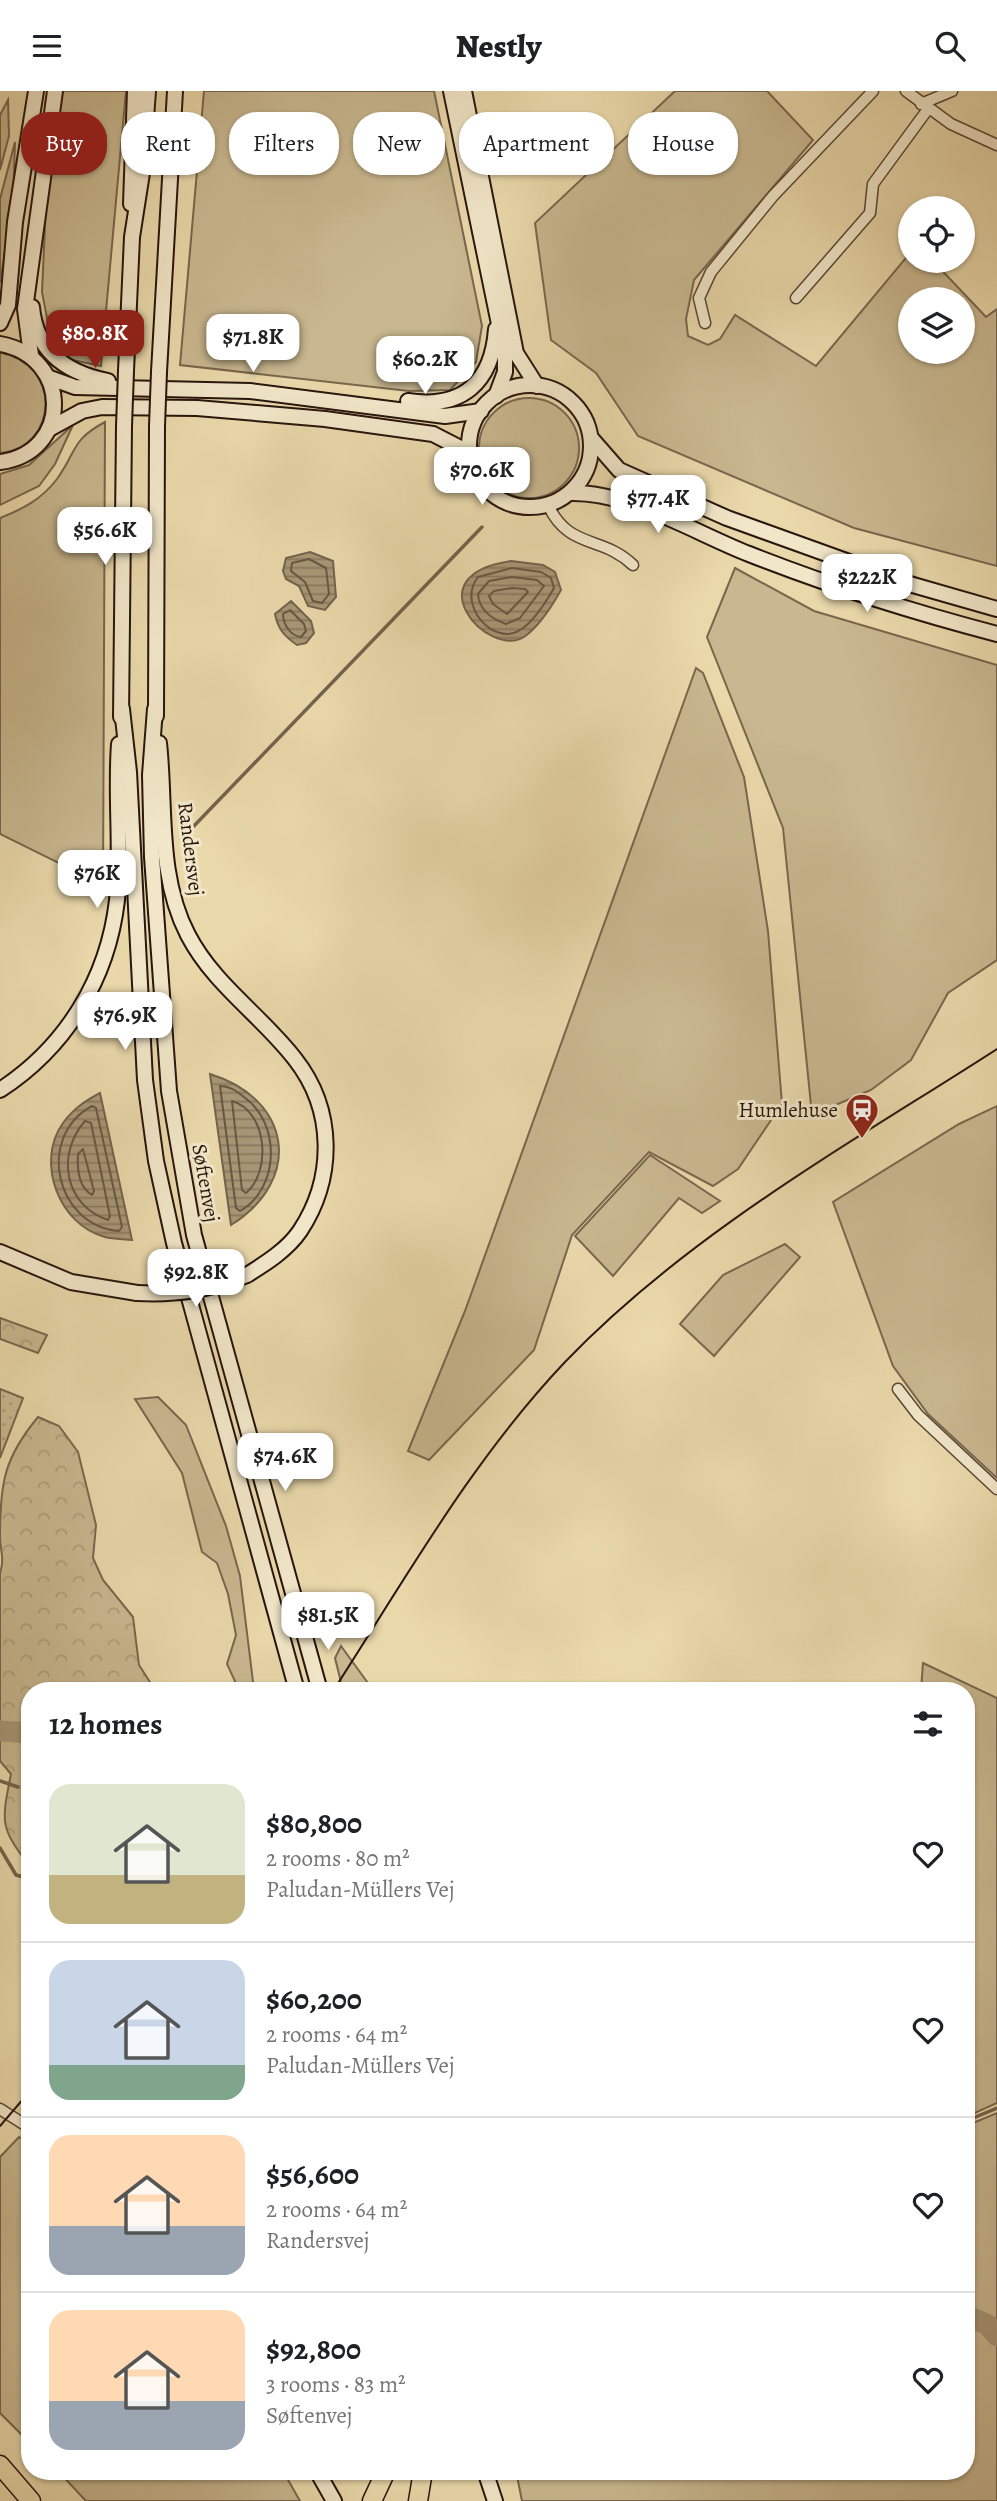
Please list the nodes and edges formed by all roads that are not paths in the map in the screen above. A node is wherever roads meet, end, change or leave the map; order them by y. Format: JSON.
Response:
{"nodes":[{"id":1,"x":36,"y":91,"type":"edge"},
{"id":2,"x":55,"y":91,"type":"edge"},
{"id":3,"x":135,"y":91,"type":"edge"},
{"id":4,"x":148,"y":91,"type":"edge"},
{"id":5,"x":175,"y":91,"type":"edge"},
{"id":6,"x":451,"y":91,"type":"edge"},
{"id":7,"x":464,"y":91,"type":"edge"},
{"id":8,"x":873,"y":91,"type":"edge"},
{"id":9,"x":906,"y":91,"type":"edge"},
{"id":10,"x":951,"y":91,"type":"edge"},
{"id":11,"x":925,"y":106,"type":"junction"},
{"id":12,"x":997,"y":145,"type":"edge"},
{"id":13,"x":132,"y":237,"type":"junction"},
{"id":14,"x":30,"y":278,"type":"junction"},
{"id":15,"x":796,"y":298,"type":"dead end"},
{"id":16,"x":497,"y":315,"type":"junction"},
{"id":17,"x":0,"y":323,"type":"edge"},
{"id":18,"x":705,"y":323,"type":"dead end"},
{"id":19,"x":0,"y":344,"type":"edge"},
{"id":20,"x":31,"y":355,"type":"junction"},
{"id":21,"x":50,"y":378,"type":"junction"},
{"id":22,"x":537,"y":386,"type":"junction"},
{"id":23,"x":135,"y":387,"type":"junction"},
{"id":24,"x":496,"y":395,"type":"junction"},
{"id":25,"x":368,"y":404,"type":"junction"},
{"id":26,"x":481,"y":411,"type":"junction"},
{"id":27,"x":49,"y":429,"type":"junction"},
{"id":28,"x":591,"y":438,"type":"junction"},
{"id":29,"x":470,"y":453,"type":"junction"},
{"id":30,"x":0,"y":462,"type":"edge"},
{"id":31,"x":570,"y":493,"type":"junction"},
{"id":32,"x":548,"y":505,"type":"junction"},
{"id":33,"x":633,"y":565,"type":"dead end"},
{"id":34,"x":997,"y":609,"type":"edge"},
{"id":35,"x":997,"y":634,"type":"edge"},
{"id":36,"x":122,"y":709,"type":"junction"},
{"id":37,"x":155,"y":709,"type":"junction"},
{"id":38,"x":0,"y":1090,"type":"edge"},
{"id":39,"x":0,"y":1252,"type":"edge"},
{"id":40,"x":898,"y":1389,"type":"dead end"},
{"id":41,"x":997,"y":1489,"type":"edge"},
{"id":42,"x":295,"y":1682,"type":"edge"},
{"id":43,"x":318,"y":1682,"type":"edge"},
{"id":44,"x":0,"y":2109,"type":"edge"},
{"id":45,"x":21,"y":2122,"type":"edge"},
{"id":46,"x":0,"y":2465,"type":"edge"},
{"id":47,"x":322,"y":2480,"type":"edge"},
{"id":48,"x":382,"y":2480,"type":"edge"},
{"id":49,"x":422,"y":2480,"type":"edge"},
{"id":50,"x":488,"y":2480,"type":"edge"},
{"id":51,"x":31,"y":2501,"type":"edge"},
{"id":52,"x":334,"y":2501,"type":"edge"},
{"id":53,"x":372,"y":2501,"type":"edge"},
{"id":54,"x":418,"y":2501,"type":"edge"},
{"id":55,"x":495,"y":2501,"type":"edge"}],
"edges":[{"from":1,"to":17,"type":"main road"},
{"from":2,"to":14,"type":"main road"},
{"from":3,"to":13,"type":"main road"},
{"from":4,"to":13,"type":"main road"},
{"from":5,"to":37,"type":"main road","name":"Randersvej","bridge":true},
{"from":6,"to":16,"type":"main road"},
{"from":7,"to":22,"type":"main road"},
{"from":8,"to":18,"type":"street"},
{"from":9,"to":11,"type":"street"},
{"from":10,"to":11,"type":"street"},
{"from":11,"to":12,"type":"street"},
{"from":11,"to":15,"type":"street"},
{"from":13,"to":36,"type":"main road","bridge":true},
{"from":14,"to":20,"type":"main road"},
{"from":14,"to":23,"type":"main road"},
{"from":16,"to":24,"type":"main road"},
{"from":16,"to":25,"type":"main road"},
{"from":19,"to":20,"type":"main road"},
{"from":20,"to":21,"type":"main road"},
{"from":21,"to":23,"type":"main road"},
{"from":21,"to":27,"type":"main road"},
{"from":22,"to":24,"type":"main road"},
{"from":22,"to":28,"type":"main road"},
{"from":23,"to":25,"type":"main road"},
{"from":24,"to":26,"type":"main road"},
{"from":25,"to":26,"type":"main road"},
{"from":26,"to":29,"type":"main road"},
{"from":27,"to":29,"type":"main road"},
{"from":27,"to":30,"type":"main road"},
{"from":28,"to":31,"type":"main road"},
{"from":28,"to":34,"type":"main road"},
{"from":29,"to":32,"type":"main road"},
{"from":31,"to":32,"type":"main road"},
{"from":31,"to":35,"type":"main road"},
{"from":32,"to":33,"type":"street"},
{"from":36,"to":38,"type":"main road"},
{"from":36,"to":42,"type":"main road","name":"Søftenvej"},
{"from":37,"to":39,"type":"main road","name":"Randersvej","bridge":true},
{"from":37,"to":43,"type":"main road","name":"Søftenvej"},
{"from":40,"to":41,"type":"street"},
{"from":44,"to":45,"type":"street"},
{"from":46,"to":51,"type":"highway"},
{"from":47,"to":52,"type":"main road"},
{"from":48,"to":53,"type":"highway"},
{"from":49,"to":54,"type":"highway"},
{"from":50,"to":55,"type":"main road"}]}
